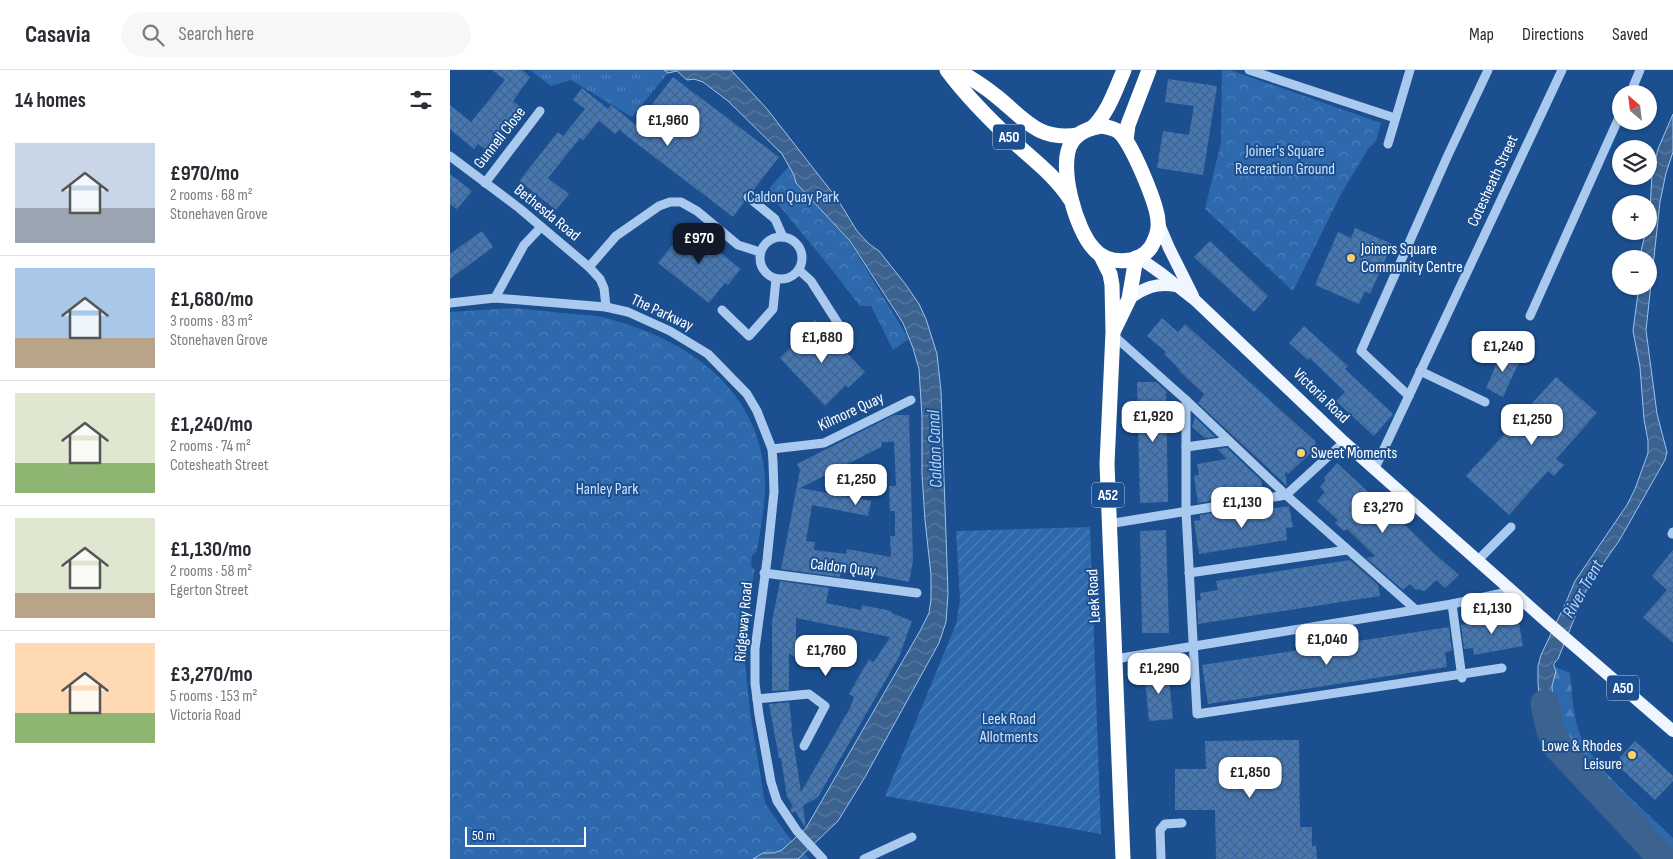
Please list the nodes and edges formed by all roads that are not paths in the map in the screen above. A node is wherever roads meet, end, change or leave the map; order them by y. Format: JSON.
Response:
{"nodes":[{"id":1,"x":947,"y":70,"type":"edge"},
{"id":2,"x":957,"y":70,"type":"edge"},
{"id":3,"x":1124,"y":70,"type":"edge"},
{"id":4,"x":1148,"y":70,"type":"edge"},
{"id":5,"x":1249,"y":70,"type":"edge"},
{"id":6,"x":1410,"y":70,"type":"edge"},
{"id":7,"x":1488,"y":70,"type":"edge"},
{"id":8,"x":1562,"y":70,"type":"edge"},
{"id":9,"x":1640,"y":70,"type":"edge"},
{"id":10,"x":1634,"y":85,"type":"edge"},
{"id":11,"x":540,"y":112,"type":"dead end"},
{"id":12,"x":1394,"y":118,"type":"junction"},
{"id":13,"x":1613,"y":130,"type":"edge"},
{"id":14,"x":1085,"y":131,"type":"junction"},
{"id":15,"x":1126,"y":140,"type":"junction"},
{"id":16,"x":1388,"y":144,"type":"dead end"},
{"id":17,"x":450,"y":156,"type":"edge"},
{"id":18,"x":485,"y":183,"type":"junction"},
{"id":19,"x":748,"y":197,"type":"dead end"},
{"id":20,"x":1073,"y":202,"type":"junction"},
{"id":21,"x":1158,"y":222,"type":"junction"},
{"id":22,"x":541,"y":227,"type":"junction"},
{"id":23,"x":783,"y":237,"type":"junction"},
{"id":24,"x":760,"y":252,"type":"junction"},
{"id":25,"x":1101,"y":256,"type":"junction"},
{"id":26,"x":1137,"y":258,"type":"junction"},
{"id":27,"x":589,"y":267,"type":"junction"},
{"id":28,"x":799,"y":270,"type":"junction"},
{"id":29,"x":776,"y":279,"type":"junction"},
{"id":30,"x":1176,"y":286,"type":"junction"},
{"id":31,"x":495,"y":298,"type":"junction"},
{"id":32,"x":1129,"y":299,"type":"junction"},
{"id":33,"x":1196,"y":300,"type":"junction"},
{"id":34,"x":450,"y":303,"type":"edge"},
{"id":35,"x":606,"y":307,"type":"junction"},
{"id":36,"x":722,"y":310,"type":"dead end"},
{"id":37,"x":1530,"y":316,"type":"dead end"},
{"id":38,"x":1113,"y":334,"type":"junction"},
{"id":39,"x":848,"y":339,"type":"dead end"},
{"id":40,"x":1420,"y":371,"type":"junction"},
{"id":41,"x":1408,"y":396,"type":"junction"},
{"id":42,"x":911,"y":400,"type":"dead end"},
{"id":43,"x":1186,"y":400,"type":"junction"},
{"id":44,"x":1485,"y":402,"type":"dead end"},
{"id":45,"x":757,"y":411,"type":"joint"},
{"id":46,"x":1228,"y":441,"type":"junction"},
{"id":47,"x":1344,"y":442,"type":"junction"},
{"id":48,"x":1186,"y":447,"type":"junction"},
{"id":49,"x":772,"y":449,"type":"junction"},
{"id":50,"x":1375,"y":468,"type":"junction"},
{"id":51,"x":1286,"y":495,"type":"junction"},
{"id":52,"x":1186,"y":512,"type":"junction"},
{"id":53,"x":1108,"y":524,"type":"junction"},
{"id":54,"x":1511,"y":527,"type":"dead end"},
{"id":55,"x":1347,"y":550,"type":"junction"},
{"id":56,"x":1478,"y":560,"type":"junction"},
{"id":57,"x":764,"y":573,"type":"junction"},
{"id":58,"x":1189,"y":573,"type":"junction"},
{"id":59,"x":1512,"y":591,"type":"junction"},
{"id":60,"x":917,"y":593,"type":"dead end"},
{"id":61,"x":1452,"y":604,"type":"junction"},
{"id":62,"x":1415,"y":609,"type":"junction"},
{"id":63,"x":1192,"y":647,"type":"junction"},
{"id":64,"x":1115,"y":659,"type":"junction"},
{"id":65,"x":1502,"y":668,"type":"dead end"},
{"id":66,"x":1461,"y":676,"type":"junction"},
{"id":67,"x":757,"y":698,"type":"junction"},
{"id":68,"x":1673,"y":731,"type":"edge"},
{"id":69,"x":804,"y":746,"type":"dead end"},
{"id":70,"x":1182,"y":823,"type":"dead end"},
{"id":71,"x":912,"y":836,"type":"dead end"},
{"id":72,"x":823,"y":859,"type":"edge"},
{"id":73,"x":864,"y":859,"type":"edge"},
{"id":74,"x":1123,"y":859,"type":"edge"},
{"id":75,"x":1161,"y":859,"type":"edge"}],
"edges":[{"from":1,"to":20,"type":"highway","number":"A50"},
{"from":2,"to":14,"type":"highway","number":"A50"},
{"from":3,"to":14,"type":"highway","number":"A52"},
{"from":4,"to":15,"type":"highway"},
{"from":5,"to":12,"type":"street"},
{"from":6,"to":12,"type":"street"},
{"from":7,"to":41,"type":"street"},
{"from":8,"to":40,"type":"street","name":"Cotesheath Street"},
{"from":9,"to":10,"type":"street"},
{"from":11,"to":18,"type":"street","name":"Gunnell Close"},
{"from":12,"to":16,"type":"street"},
{"from":13,"to":37,"type":"street"},
{"from":14,"to":15,"type":"highway"},
{"from":14,"to":20,"type":"highway","number":"A52"},
{"from":15,"to":21,"type":"highway"},
{"from":17,"to":18,"type":"street","name":"Bethesda Road"},
{"from":18,"to":22,"type":"street","name":"Bethesda Road"},
{"from":19,"to":23,"type":"street"},
{"from":20,"to":25,"type":"highway","number":"A52"},
{"from":21,"to":26,"type":"highway"},
{"from":21,"to":33,"type":"main road","name":"Victoria Road","number":"A50"},
{"from":22,"to":27,"type":"street","name":"Bethesda Road"},
{"from":22,"to":31,"type":"street"},
{"from":23,"to":24,"type":"street"},
{"from":23,"to":28,"type":"street"},
{"from":24,"to":27,"type":"street"},
{"from":24,"to":29,"type":"street"},
{"from":25,"to":26,"type":"highway"},
{"from":25,"to":38,"type":"highway","name":"Leek Road","number":"A52"},
{"from":26,"to":30,"type":"main road","name":"Victoria Road","number":"A50"},
{"from":26,"to":32,"type":"highway","name":"Leek Road","number":"A52"},
{"from":27,"to":35,"type":"street","name":"Bethesda Road"},
{"from":28,"to":29,"type":"street"},
{"from":28,"to":39,"type":"street"},
{"from":29,"to":36,"type":"street"},
{"from":30,"to":32,"type":"main road"},
{"from":30,"to":33,"type":"main road","name":"Victoria Road","number":"A50"},
{"from":31,"to":34,"type":"street","name":"The Parkway"},
{"from":31,"to":35,"type":"street","name":"The Parkway"},
{"from":32,"to":38,"type":"highway","name":"Leek Road","number":"A52"},
{"from":33,"to":47,"type":"main road","name":"Victoria Road","number":"A50"},
{"from":35,"to":45,"type":"street","name":"The Parkway"},
{"from":38,"to":43,"type":"street"},
{"from":38,"to":53,"type":"highway","name":"Leek Road","number":"A52"},
{"from":40,"to":41,"type":"street","name":"Cotesheath Street"},
{"from":40,"to":44,"type":"street"},
{"from":41,"to":50,"type":"street","name":"Cotesheath Street"},
{"from":42,"to":49,"type":"street","name":"Kilmore Quay"},
{"from":43,"to":46,"type":"street"},
{"from":43,"to":48,"type":"street"},
{"from":45,"to":49,"type":"street","name":"Ridgeway Road"},
{"from":46,"to":48,"type":"street"},
{"from":46,"to":51,"type":"street"},
{"from":47,"to":50,"type":"main road","name":"Victoria Road","number":"A50"},
{"from":47,"to":51,"type":"street"},
{"from":48,"to":52,"type":"street"},
{"from":49,"to":57,"type":"street","name":"Ridgeway Road"},
{"from":50,"to":56,"type":"main road","name":"Victoria Road","number":"A50"},
{"from":51,"to":52,"type":"street"},
{"from":51,"to":55,"type":"street"},
{"from":52,"to":53,"type":"street"},
{"from":52,"to":58,"type":"street"},
{"from":53,"to":64,"type":"highway","name":"Leek Road","number":"A52"},
{"from":54,"to":56,"type":"street"},
{"from":55,"to":58,"type":"street"},
{"from":55,"to":62,"type":"street"},
{"from":56,"to":59,"type":"main road","name":"Victoria Road","number":"A50"},
{"from":57,"to":60,"type":"street","name":"Caldon Quay"},
{"from":57,"to":67,"type":"street","name":"Ridgeway Road"},
{"from":58,"to":63,"type":"street"},
{"from":59,"to":61,"type":"street"},
{"from":59,"to":68,"type":"main road","name":"Victoria Road","number":"A50"},
{"from":61,"to":62,"type":"street"},
{"from":61,"to":66,"type":"street"},
{"from":62,"to":63,"type":"street"},
{"from":63,"to":64,"type":"street"},
{"from":63,"to":66,"type":"street"},
{"from":64,"to":74,"type":"highway","name":"Leek Road","number":"A52"},
{"from":65,"to":66,"type":"street"},
{"from":67,"to":69,"type":"street"},
{"from":67,"to":72,"type":"street","name":"Ridgeway Road"},
{"from":70,"to":75,"type":"street"},
{"from":71,"to":73,"type":"street"}]}
